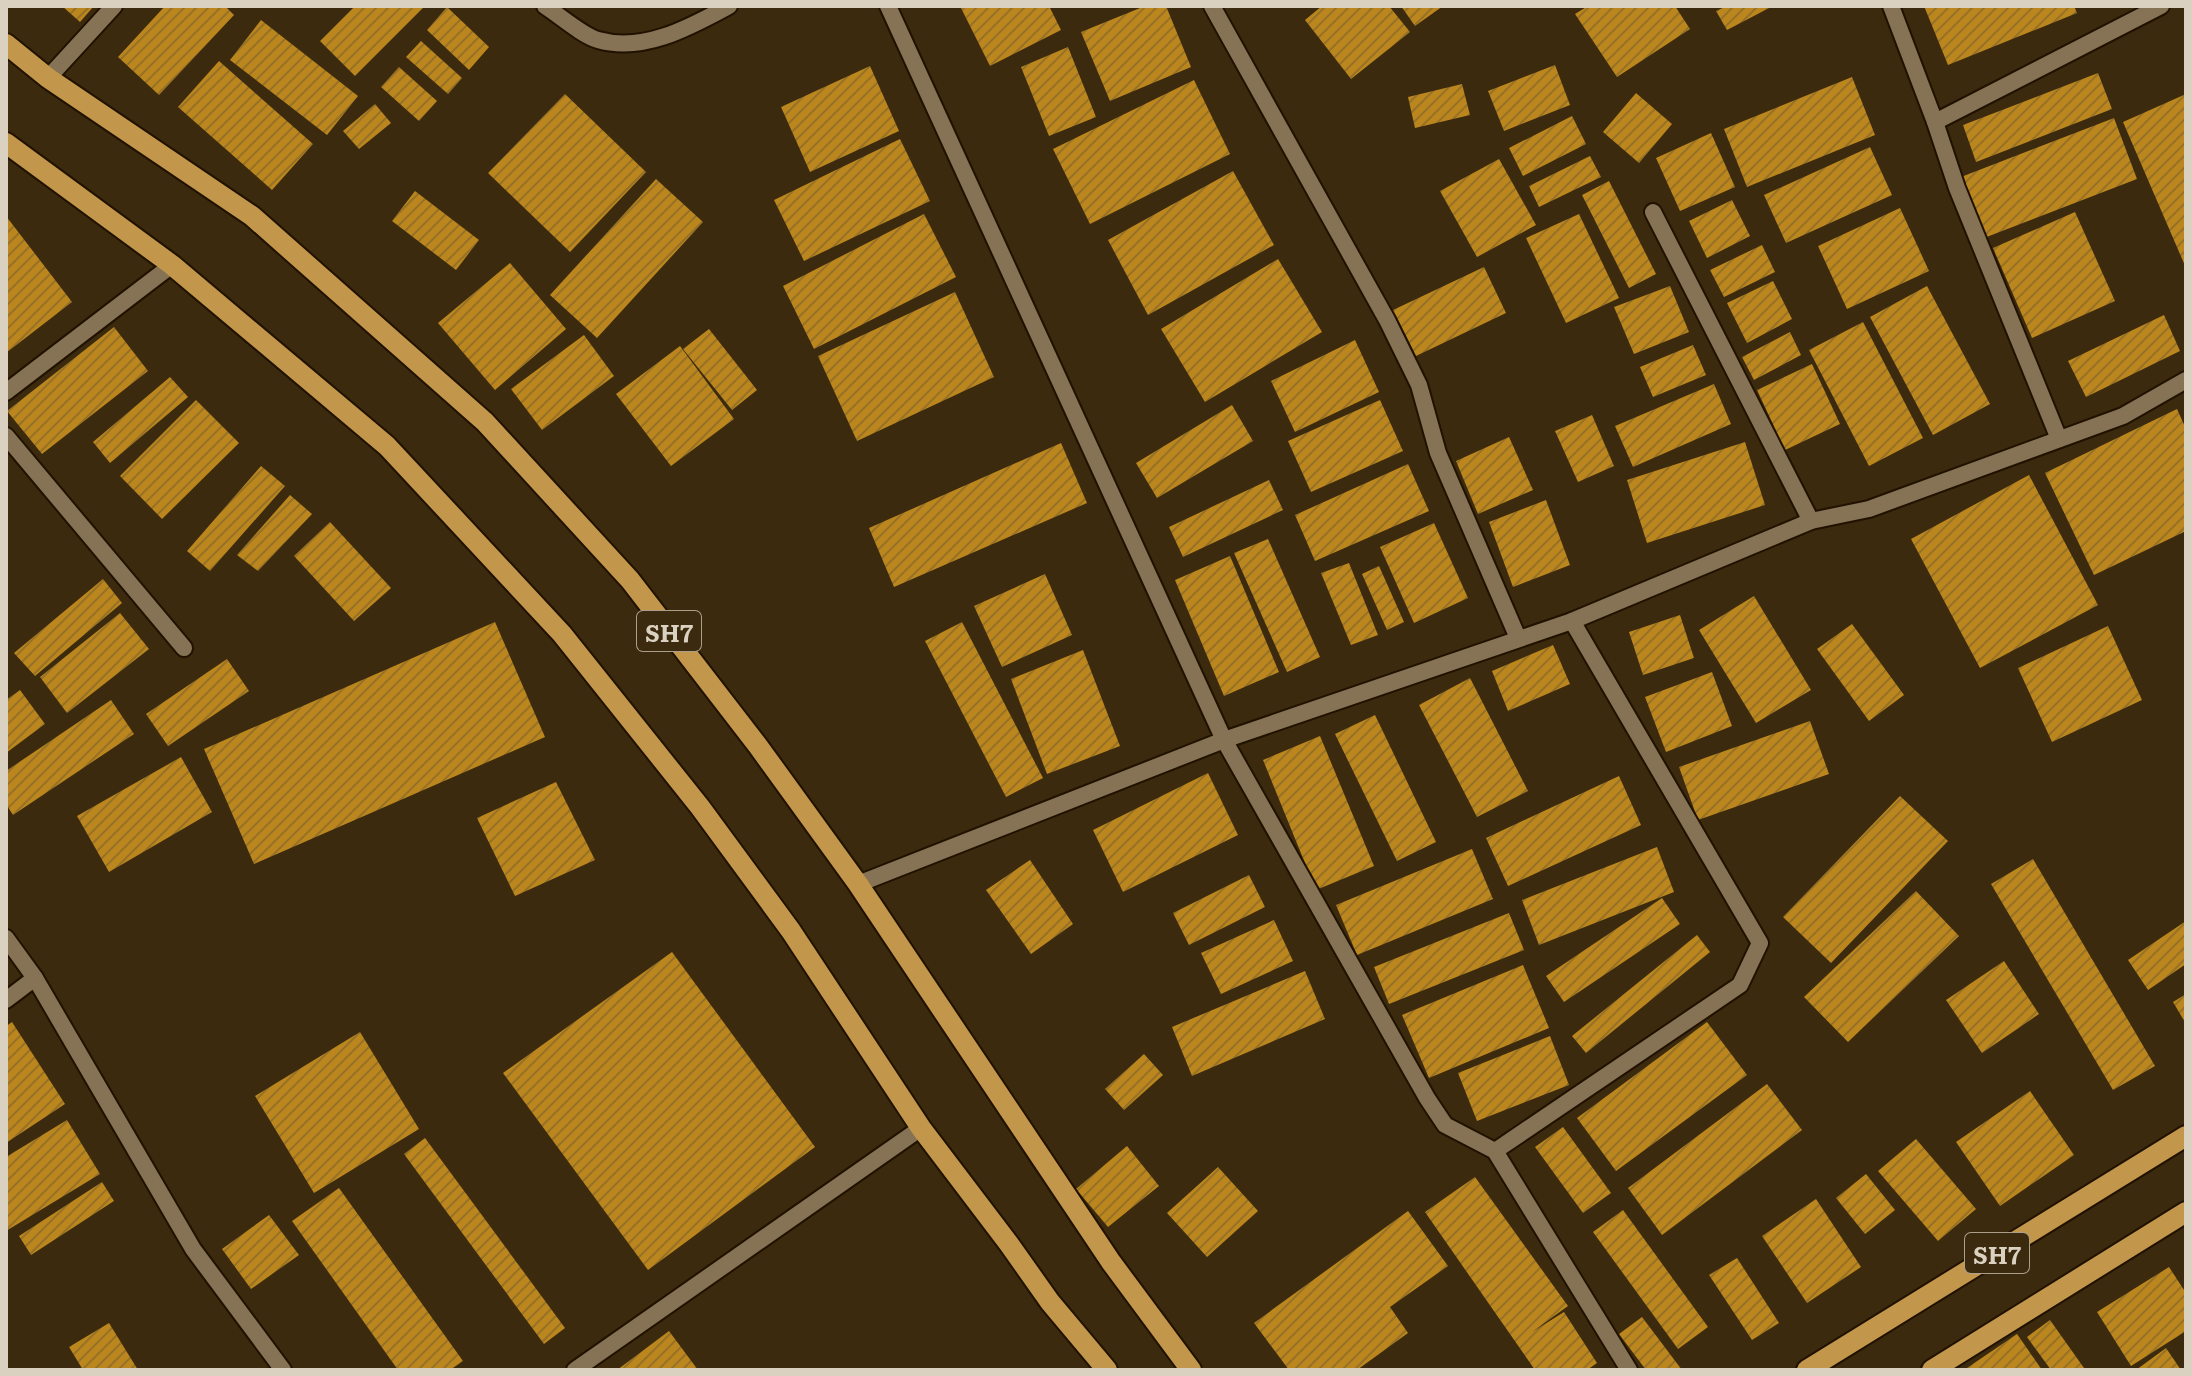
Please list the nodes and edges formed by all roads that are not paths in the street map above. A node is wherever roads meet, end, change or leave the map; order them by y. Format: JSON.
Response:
{"nodes":[{"id":1,"x":114,"y":6,"type":"edge"},
{"id":2,"x":545,"y":6,"type":"edge"},
{"id":3,"x":729,"y":6,"type":"edge"},
{"id":4,"x":888,"y":6,"type":"edge"},
{"id":5,"x":1212,"y":6,"type":"edge"},
{"id":6,"x":1891,"y":6,"type":"edge"},
{"id":7,"x":2161,"y":6,"type":"edge"},
{"id":8,"x":6,"y":44,"type":"edge"},
{"id":9,"x":48,"y":78,"type":"junction"},
{"id":10,"x":1935,"y":122,"type":"junction"},
{"id":11,"x":6,"y":143,"type":"edge"},
{"id":12,"x":1653,"y":212,"type":"dead end"},
{"id":13,"x":172,"y":265,"type":"junction"},
{"id":14,"x":2186,"y":380,"type":"edge"},
{"id":15,"x":6,"y":392,"type":"edge"},
{"id":16,"x":6,"y":436,"type":"edge"},
{"id":17,"x":2059,"y":439,"type":"junction"},
{"id":18,"x":1811,"y":521,"type":"junction"},
{"id":19,"x":1572,"y":621,"type":"junction"},
{"id":20,"x":1518,"y":638,"type":"junction"},
{"id":21,"x":184,"y":648,"type":"dead end"},
{"id":22,"x":1224,"y":740,"type":"junction"},
{"id":23,"x":858,"y":884,"type":"junction"},
{"id":24,"x":6,"y":938,"type":"edge"},
{"id":25,"x":35,"y":978,"type":"junction"},
{"id":26,"x":6,"y":1000,"type":"edge"},
{"id":27,"x":921,"y":1128,"type":"junction"},
{"id":28,"x":2186,"y":1136,"type":"edge"},
{"id":29,"x":1495,"y":1151,"type":"junction"},
{"id":30,"x":2186,"y":1212,"type":"edge"},
{"id":31,"x":283,"y":1370,"type":"edge"},
{"id":32,"x":575,"y":1370,"type":"edge"},
{"id":33,"x":1107,"y":1370,"type":"edge"},
{"id":34,"x":1191,"y":1370,"type":"edge"},
{"id":35,"x":1629,"y":1370,"type":"edge"},
{"id":36,"x":1807,"y":1370,"type":"edge"},
{"id":37,"x":1932,"y":1370,"type":"edge"}],
"edges":[{"from":1,"to":9,"type":"street"},
{"from":2,"to":3,"type":"street"},
{"from":4,"to":22,"type":"street"},
{"from":5,"to":20,"type":"street"},
{"from":6,"to":10,"type":"street"},
{"from":7,"to":10,"type":"street"},
{"from":8,"to":9,"type":"main road","number":"SH7"},
{"from":9,"to":23,"type":"main road","number":"SH7"},
{"from":10,"to":17,"type":"street"},
{"from":11,"to":13,"type":"main road"},
{"from":12,"to":18,"type":"street"},
{"from":13,"to":15,"type":"street"},
{"from":13,"to":27,"type":"main road"},
{"from":14,"to":17,"type":"street"},
{"from":16,"to":21,"type":"street"},
{"from":17,"to":18,"type":"street"},
{"from":18,"to":19,"type":"street"},
{"from":19,"to":20,"type":"street"},
{"from":19,"to":29,"type":"street"},
{"from":20,"to":22,"type":"street"},
{"from":22,"to":23,"type":"street"},
{"from":22,"to":29,"type":"street"},
{"from":23,"to":34,"type":"main road","number":"SH7"},
{"from":24,"to":25,"type":"street"},
{"from":25,"to":26,"type":"street"},
{"from":25,"to":31,"type":"street"},
{"from":27,"to":32,"type":"street"},
{"from":27,"to":33,"type":"main road"},
{"from":28,"to":36,"type":"main road","number":"SH7"},
{"from":29,"to":35,"type":"street"},
{"from":30,"to":37,"type":"main road","number":"SH7"}]}
